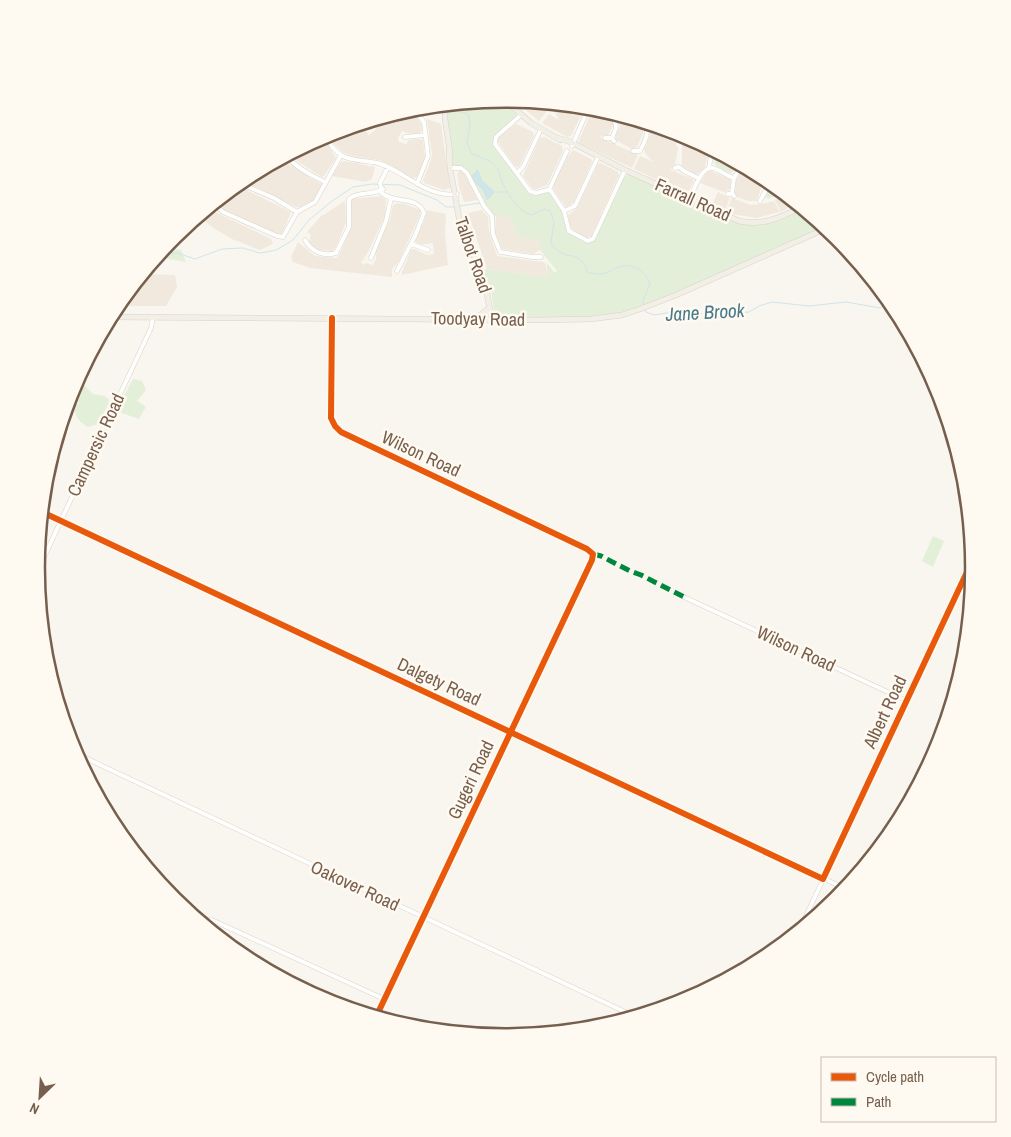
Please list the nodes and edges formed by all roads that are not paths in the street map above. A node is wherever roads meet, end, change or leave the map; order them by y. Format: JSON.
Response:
{"nodes":[{"id":1,"x":513,"y":108,"type":"edge"},
{"id":2,"x":445,"y":112,"type":"edge"},
{"id":3,"x":586,"y":115,"type":"edge"},
{"id":4,"x":521,"y":116,"type":"junction"},
{"id":5,"x":418,"y":117,"type":"edge"},
{"id":6,"x":616,"y":122,"type":"edge"},
{"id":7,"x":541,"y":129,"type":"junction"},
{"id":8,"x":648,"y":130,"type":"edge"},
{"id":9,"x":426,"y":135,"type":"junction"},
{"id":10,"x":405,"y":137,"type":"dead end"},
{"id":11,"x":605,"y":138,"type":"dead end"},
{"id":12,"x":330,"y":142,"type":"edge"},
{"id":13,"x":570,"y":146,"type":"junction"},
{"id":14,"x":633,"y":151,"type":"dead end"},
{"id":15,"x":341,"y":155,"type":"junction"},
{"id":16,"x":711,"y":156,"type":"edge"},
{"id":17,"x":598,"y":157,"type":"junction"},
{"id":18,"x":291,"y":161,"type":"edge"},
{"id":19,"x":388,"y":167,"type":"junction"},
{"id":20,"x":451,"y":168,"type":"junction"},
{"id":21,"x":675,"y":168,"type":"dead end"},
{"id":22,"x":709,"y":168,"type":"junction"},
{"id":23,"x":625,"y":170,"type":"junction"},
{"id":24,"x":738,"y":171,"type":"edge"},
{"id":25,"x":517,"y":173,"type":"junction"},
{"id":26,"x":698,"y":178,"type":"junction"},
{"id":27,"x":734,"y":178,"type":"junction"},
{"id":28,"x":325,"y":182,"type":"junction"},
{"id":29,"x":417,"y":184,"type":"junction"},
{"id":30,"x":248,"y":187,"type":"edge"},
{"id":31,"x":381,"y":187,"type":"junction"},
{"id":32,"x":549,"y":190,"type":"junction"},
{"id":33,"x":767,"y":190,"type":"edge"},
{"id":34,"x":456,"y":193,"type":"junction"},
{"id":35,"x":732,"y":194,"type":"dead end"},
{"id":36,"x":391,"y":198,"type":"junction"},
{"id":37,"x":690,"y":199,"type":"junction"},
{"id":38,"x":763,"y":200,"type":"dead end"},
{"id":39,"x":218,"y":208,"type":"edge"},
{"id":40,"x":795,"y":210,"type":"edge"},
{"id":41,"x":564,"y":211,"type":"junction"},
{"id":42,"x":297,"y":212,"type":"junction"},
{"id":43,"x":819,"y":231,"type":"edge"},
{"id":44,"x":304,"y":240,"type":"dead end"},
{"id":45,"x":411,"y":244,"type":"junction"},
{"id":46,"x":428,"y":250,"type":"dead end"},
{"id":47,"x":541,"y":257,"type":"dead end"},
{"id":48,"x":371,"y":258,"type":"dead end"},
{"id":49,"x":397,"y":271,"type":"dead end"},
{"id":50,"x":489,"y":308,"type":"junction"},
{"id":51,"x":120,"y":317,"type":"edge"},
{"id":52,"x":153,"y":318,"type":"junction"},
{"id":53,"x":332,"y":318,"type":"junction"},
{"id":54,"x":455,"y":319,"type":"junction"},
{"id":55,"x":490,"y":320,"type":"junction"},
{"id":56,"x":48,"y":515,"type":"edge"},
{"id":57,"x":60,"y":520,"type":"junction"},
{"id":58,"x":46,"y":551,"type":"edge"},
{"id":59,"x":593,"y":554,"type":"joint"},
{"id":60,"x":966,"y":575,"type":"edge"},
{"id":61,"x":684,"y":597,"type":"dead end"},
{"id":62,"x":907,"y":701,"type":"junction"},
{"id":63,"x":510,"y":732,"type":"junction"},
{"id":64,"x":86,"y":758,"type":"edge"},
{"id":65,"x":823,"y":879,"type":"junction"},
{"id":66,"x":839,"y":886,"type":"edge"},
{"id":67,"x":423,"y":918,"type":"junction"},
{"id":68,"x":207,"y":919,"type":"edge"},
{"id":69,"x":805,"y":919,"type":"edge"},
{"id":70,"x":384,"y":1000,"type":"junction"},
{"id":71,"x":379,"y":1011,"type":"edge"},
{"id":72,"x":627,"y":1013,"type":"edge"}],
"edges":[{"from":1,"to":4,"type":"main road","name":"Farrall Road"},
{"from":2,"to":20,"type":"main road","name":"Talbot Road"},
{"from":3,"to":13,"type":"street"},
{"from":4,"to":7,"type":"main road","name":"Farrall Road"},
{"from":4,"to":25,"type":"street"},
{"from":5,"to":9,"type":"street"},
{"from":6,"to":11,"type":"street"},
{"from":7,"to":13,"type":"main road","name":"Farrall Road"},
{"from":7,"to":25,"type":"street"},
{"from":8,"to":14,"type":"street"},
{"from":9,"to":10,"type":"street"},
{"from":9,"to":29,"type":"street"},
{"from":12,"to":15,"type":"street"},
{"from":13,"to":17,"type":"main road","name":"Farrall Road"},
{"from":13,"to":32,"type":"street"},
{"from":15,"to":19,"type":"street"},
{"from":15,"to":28,"type":"street"},
{"from":16,"to":22,"type":"street"},
{"from":17,"to":23,"type":"main road","name":"Farrall Road"},
{"from":17,"to":41,"type":"street"},
{"from":18,"to":28,"type":"street"},
{"from":19,"to":29,"type":"street"},
{"from":19,"to":31,"type":"street"},
{"from":20,"to":34,"type":"main road","name":"Talbot Road"},
{"from":20,"to":47,"type":"street"},
{"from":21,"to":26,"type":"street"},
{"from":22,"to":26,"type":"street"},
{"from":22,"to":27,"type":"street"},
{"from":23,"to":37,"type":"main road","name":"Farrall Road"},
{"from":23,"to":41,"type":"street"},
{"from":24,"to":27,"type":"street"},
{"from":25,"to":32,"type":"street"},
{"from":26,"to":37,"type":"street"},
{"from":27,"to":35,"type":"street"},
{"from":28,"to":42,"type":"street"},
{"from":29,"to":34,"type":"street"},
{"from":30,"to":42,"type":"street"},
{"from":31,"to":36,"type":"street"},
{"from":31,"to":44,"type":"street"},
{"from":32,"to":41,"type":"street"},
{"from":33,"to":38,"type":"street"},
{"from":34,"to":50,"type":"main road","name":"Talbot Road"},
{"from":36,"to":45,"type":"street"},
{"from":36,"to":48,"type":"street"},
{"from":37,"to":40,"type":"main road","name":"Farrall Road"},
{"from":39,"to":42,"type":"street"},
{"from":43,"to":55,"type":"main road","name":"Toodyay Road"},
{"from":45,"to":46,"type":"street"},
{"from":45,"to":49,"type":"street"},
{"from":50,"to":54,"type":"main road"},
{"from":50,"to":55,"type":"main road","name":"Talbot Road"},
{"from":51,"to":52,"type":"main road","name":"Toodyay Road"},
{"from":52,"to":53,"type":"main road","name":"Toodyay Road"},
{"from":52,"to":57,"type":"street","name":"Campersic Road"},
{"from":53,"to":54,"type":"main road","name":"Toodyay Road"},
{"from":53,"to":59,"type":"street","name":"Wilson Road"},
{"from":54,"to":55,"type":"main road","name":"Toodyay Road"},
{"from":56,"to":57,"type":"street","name":"Dalgety Road"},
{"from":57,"to":58,"type":"street","name":"Campersic Road"},
{"from":57,"to":63,"type":"street","name":"Dalgety Road"},
{"from":59,"to":63,"type":"street","name":"Gugeri Road"},
{"from":60,"to":62,"type":"street","name":"Albert Road"},
{"from":61,"to":62,"type":"street","name":"Wilson Road"},
{"from":62,"to":65,"type":"street","name":"Albert Road"},
{"from":63,"to":65,"type":"street","name":"Dalgety Road"},
{"from":63,"to":67,"type":"street","name":"Gugeri Road"},
{"from":64,"to":67,"type":"street","name":"Oakover Road"},
{"from":65,"to":66,"type":"street","name":"Dalgety Road"},
{"from":65,"to":69,"type":"street","name":"Albert Road"},
{"from":67,"to":70,"type":"street","name":"Gugeri Road"},
{"from":67,"to":72,"type":"street","name":"Oakover Road"},
{"from":68,"to":70,"type":"street"},
{"from":70,"to":71,"type":"street","name":"Gugeri Road"}]}
